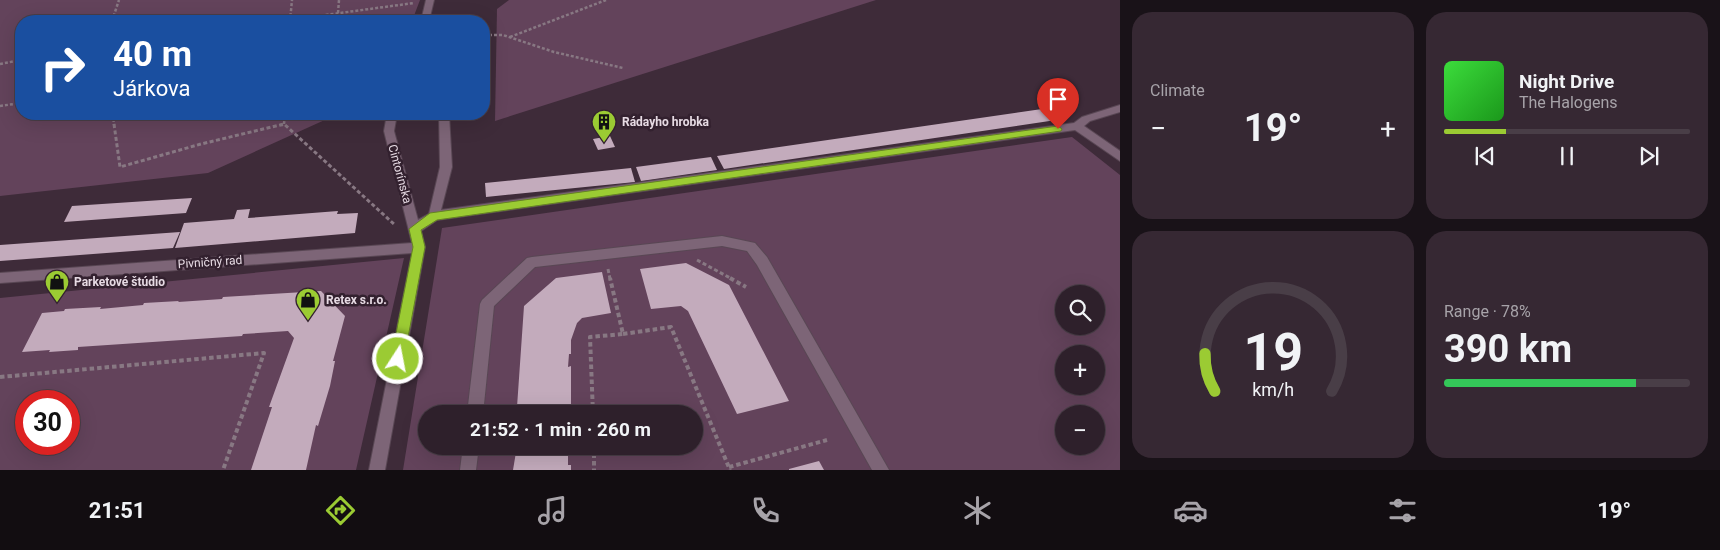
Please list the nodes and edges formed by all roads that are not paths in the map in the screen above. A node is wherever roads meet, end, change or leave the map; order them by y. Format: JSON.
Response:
{"nodes":[{"id":1,"x":430,"y":1,"type":"edge"},
{"id":2,"x":426,"y":15,"type":"edge"},
{"id":3,"x":1120,"y":108,"type":"edge"},
{"id":4,"x":391,"y":120,"type":"edge"},
{"id":5,"x":444,"y":120,"type":"edge"},
{"id":6,"x":1077,"y":126,"type":"junction"},
{"id":7,"x":1120,"y":157,"type":"edge"},
{"id":8,"x":434,"y":216,"type":"junction"},
{"id":9,"x":415,"y":229,"type":"junction"},
{"id":10,"x":419,"y":247,"type":"junction"},
{"id":11,"x":0,"y":278,"type":"edge"},
{"id":12,"x":476,"y":405,"type":"edge"},
{"id":13,"x":470,"y":455,"type":"edge"},
{"id":14,"x":377,"y":470,"type":"edge"},
{"id":15,"x":468,"y":470,"type":"edge"},
{"id":16,"x":881,"y":470,"type":"edge"}],
"edges":[{"from":1,"to":2,"type":"street"},
{"from":3,"to":6,"type":"street"},
{"from":4,"to":9,"type":"street","name":"Cintorínska"},
{"from":5,"to":8,"type":"street"},
{"from":6,"to":7,"type":"street"},
{"from":6,"to":8,"type":"street"},
{"from":8,"to":9,"type":"street"},
{"from":9,"to":10,"type":"street","name":"Cintorínska"},
{"from":10,"to":11,"type":"street","name":"Pivničný rad"},
{"from":10,"to":14,"type":"street","name":"Cintorínska"},
{"from":12,"to":16,"type":"street"},
{"from":13,"to":15,"type":"street"}]}
